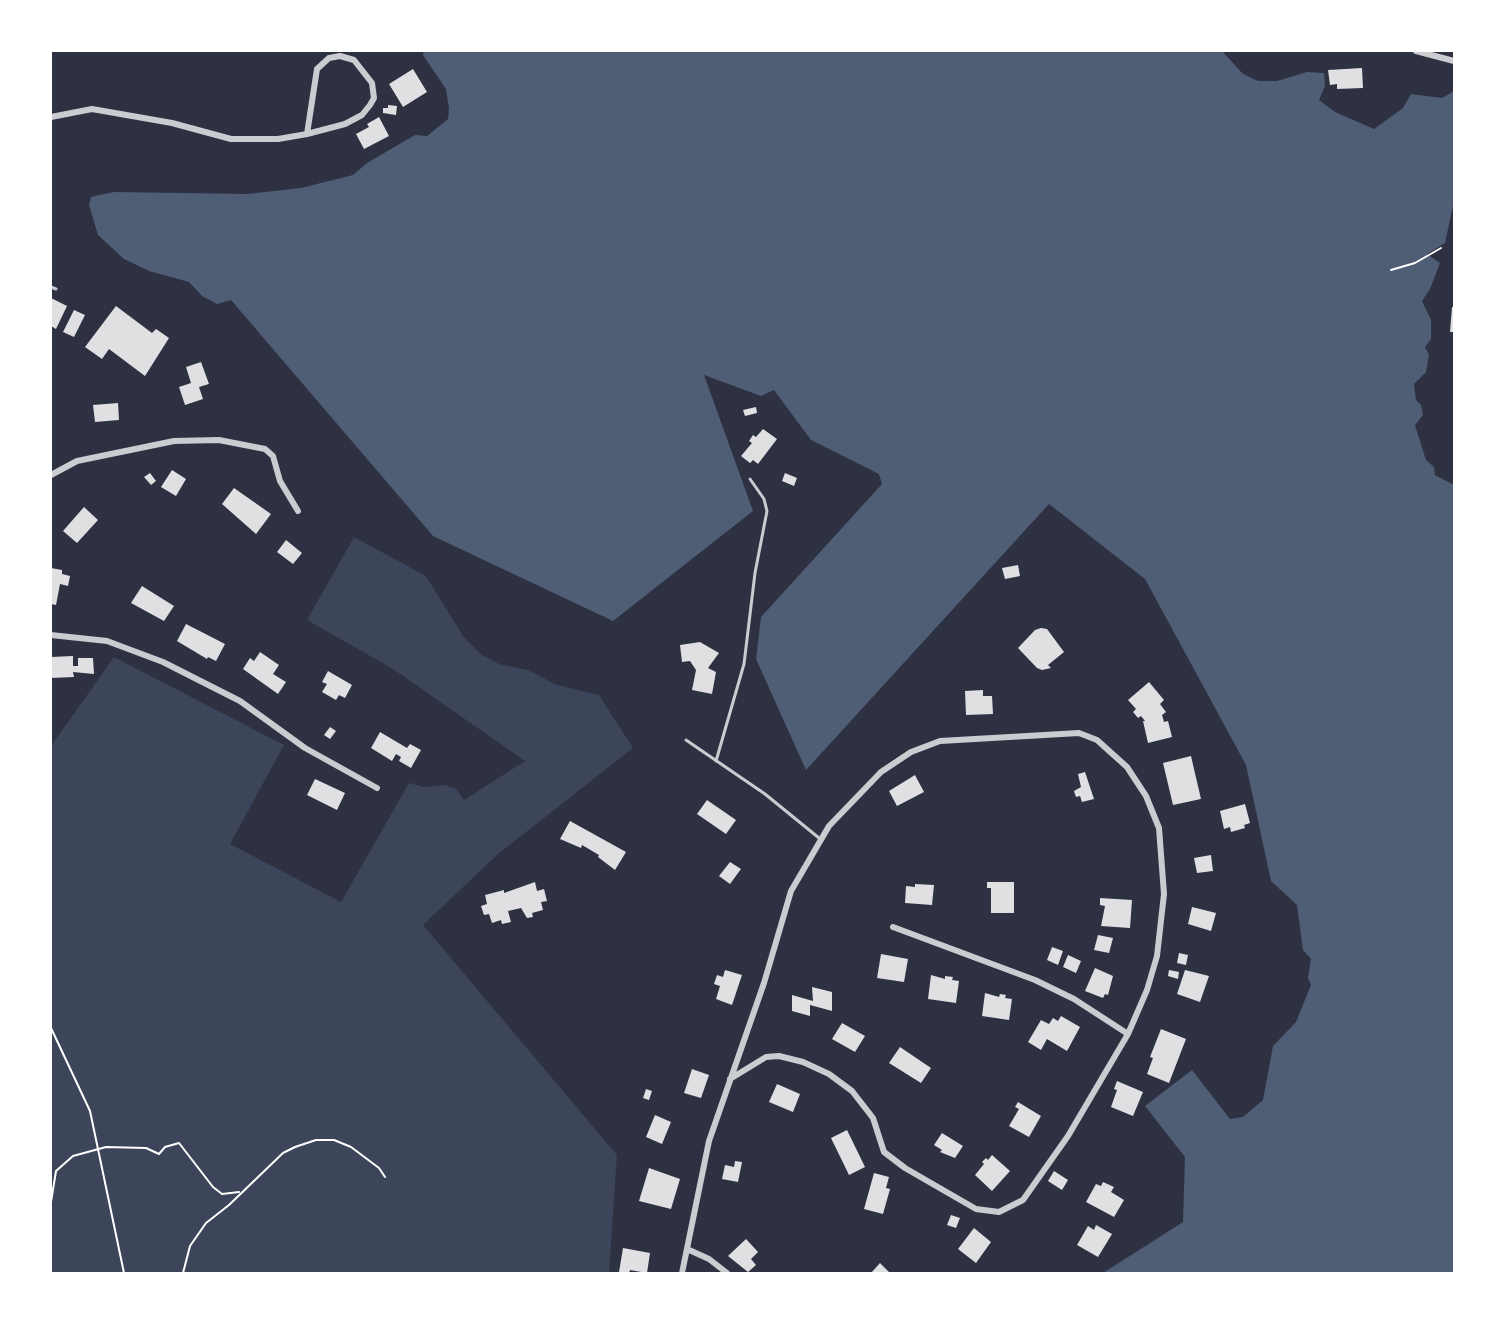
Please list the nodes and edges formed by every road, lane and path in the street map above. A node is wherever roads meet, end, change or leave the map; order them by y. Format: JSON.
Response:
{"nodes":[{"id":1,"x":1416,"y":51,"type":"edge"},
{"id":2,"x":1454,"y":61,"type":"edge"},
{"id":3,"x":51,"y":117,"type":"edge"},
{"id":4,"x":307,"y":134,"type":"junction"},
{"id":5,"x":1441,"y":248,"type":"dead end"},
{"id":6,"x":1391,"y":270,"type":"dead end"},
{"id":7,"x":51,"y":287,"type":"edge"},
{"id":8,"x":56,"y":289,"type":"dead end"},
{"id":9,"x":51,"y":475,"type":"edge"},
{"id":10,"x":750,"y":479,"type":"dead end"},
{"id":11,"x":298,"y":511,"type":"dead end"},
{"id":12,"x":51,"y":635,"type":"edge"},
{"id":13,"x":686,"y":740,"type":"dead end"},
{"id":14,"x":717,"y":761,"type":"junction"},
{"id":15,"x":376,"y":788,"type":"dead end"},
{"id":16,"x":819,"y":838,"type":"junction"},
{"id":17,"x":893,"y":927,"type":"dead end"},
{"id":18,"x":51,"y":1028,"type":"edge"},
{"id":19,"x":1128,"y":1034,"type":"junction"},
{"id":20,"x":730,"y":1079,"type":"junction"},
{"id":21,"x":99,"y":1151,"type":"junction"},
{"id":22,"x":385,"y":1177,"type":"dead end"},
{"id":23,"x":242,"y":1191,"type":"junction"},
{"id":24,"x":51,"y":1202,"type":"edge"},
{"id":25,"x":687,"y":1249,"type":"junction"},
{"id":26,"x":124,"y":1273,"type":"edge"},
{"id":27,"x":183,"y":1273,"type":"edge"},
{"id":28,"x":682,"y":1273,"type":"edge"},
{"id":29,"x":727,"y":1273,"type":"edge"}],
"edges":[{"from":1,"to":2,"type":"street"},
{"from":3,"to":4,"type":"street"},
{"from":4,"to":4,"type":"street"},
{"from":5,"to":6,"type":"path"},
{"from":7,"to":8,"type":"lane"},
{"from":9,"to":11,"type":"street"},
{"from":10,"to":14,"type":"lane"},
{"from":12,"to":15,"type":"street"},
{"from":13,"to":14,"type":"lane"},
{"from":14,"to":16,"type":"lane"},
{"from":16,"to":19,"type":"street"},
{"from":16,"to":20,"type":"street"},
{"from":17,"to":19,"type":"street"},
{"from":18,"to":21,"type":"path"},
{"from":19,"to":20,"type":"street"},
{"from":20,"to":25,"type":"street"},
{"from":21,"to":23,"type":"path"},
{"from":21,"to":24,"type":"path"},
{"from":21,"to":26,"type":"path"},
{"from":22,"to":23,"type":"path"},
{"from":23,"to":27,"type":"path"},
{"from":25,"to":28,"type":"street"},
{"from":25,"to":29,"type":"street"}]}
